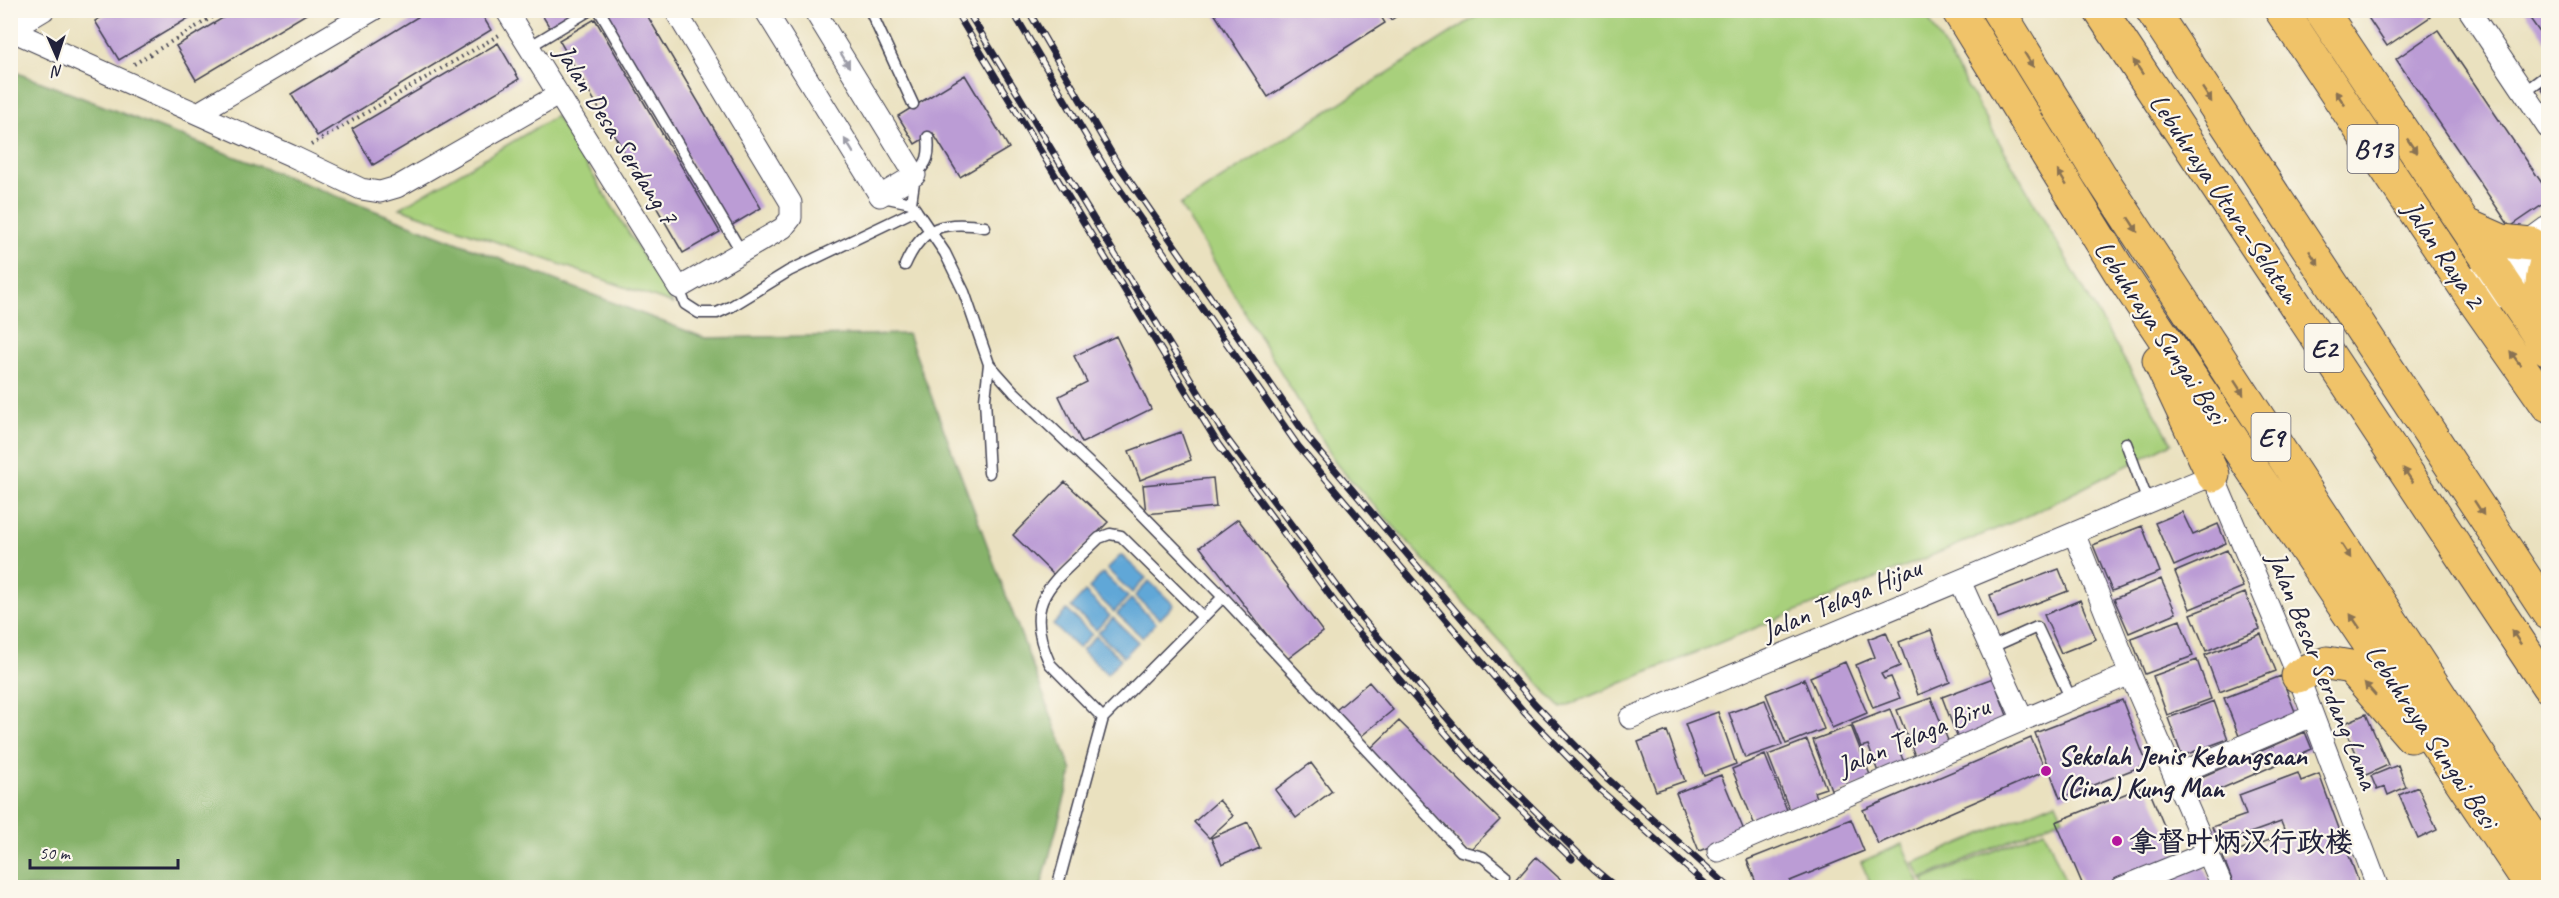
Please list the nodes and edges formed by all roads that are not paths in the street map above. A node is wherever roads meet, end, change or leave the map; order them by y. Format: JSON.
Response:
{"nodes":[{"id":1,"x":44,"y":10,"type":"edge"},
{"id":2,"x":374,"y":10,"type":"edge"},
{"id":3,"x":591,"y":10,"type":"edge"},
{"id":4,"x":599,"y":10,"type":"edge"},
{"id":5,"x":675,"y":10,"type":"edge"},
{"id":6,"x":765,"y":10,"type":"edge"},
{"id":7,"x":814,"y":10,"type":"edge"},
{"id":8,"x":870,"y":10,"type":"edge"},
{"id":9,"x":1958,"y":10,"type":"edge"},
{"id":10,"x":1998,"y":10,"type":"edge"},
{"id":11,"x":2100,"y":10,"type":"edge"},
{"id":12,"x":2152,"y":10,"type":"edge"},
{"id":13,"x":2282,"y":10,"type":"edge"},
{"id":14,"x":2321,"y":10,"type":"edge"},
{"id":15,"x":2473,"y":12,"type":"edge"},
{"id":16,"x":511,"y":18,"type":"edge"},
{"id":17,"x":11,"y":30,"type":"edge"},
{"id":18,"x":529,"y":47,"type":"junction"},
{"id":19,"x":2548,"y":74,"type":"edge"},
{"id":20,"x":2524,"y":92,"type":"junction"},
{"id":21,"x":558,"y":95,"type":"junction"},
{"id":22,"x":913,"y":104,"type":"dead end"},
{"id":23,"x":198,"y":113,"type":"junction"},
{"id":24,"x":2548,"y":128,"type":"edge"},
{"id":25,"x":928,"y":137,"type":"dead end"},
{"id":26,"x":915,"y":175,"type":"junction"},
{"id":27,"x":880,"y":196,"type":"junction"},
{"id":28,"x":914,"y":206,"type":"junction"},
{"id":29,"x":2466,"y":225,"type":"junction"},
{"id":30,"x":985,"y":227,"type":"dead end"},
{"id":31,"x":932,"y":231,"type":"junction"},
{"id":32,"x":2544,"y":247,"type":"edge"},
{"id":33,"x":742,"y":253,"type":"junction"},
{"id":34,"x":905,"y":265,"type":"dead end"},
{"id":35,"x":2120,"y":272,"type":"junction"},
{"id":36,"x":2501,"y":278,"type":"junction"},
{"id":37,"x":680,"y":288,"type":"junction"},
{"id":38,"x":2472,"y":296,"type":"junction"},
{"id":39,"x":2546,"y":345,"type":"edge"},
{"id":40,"x":989,"y":364,"type":"junction"},
{"id":41,"x":2548,"y":406,"type":"edge"},
{"id":42,"x":2126,"y":443,"type":"dead end"},
{"id":43,"x":989,"y":473,"type":"dead end"},
{"id":44,"x":2213,"y":475,"type":"junction"},
{"id":45,"x":2148,"y":502,"type":"junction"},
{"id":46,"x":2074,"y":533,"type":"junction"},
{"id":47,"x":1960,"y":581,"type":"junction"},
{"id":48,"x":1222,"y":597,"type":"junction"},
{"id":49,"x":2548,"y":613,"type":"edge"},
{"id":50,"x":1202,"y":616,"type":"junction"},
{"id":51,"x":1990,"y":648,"type":"junction"},
{"id":52,"x":2130,"y":674,"type":"junction"},
{"id":53,"x":2298,"y":676,"type":"junction"},
{"id":54,"x":2548,"y":686,"type":"edge"},
{"id":55,"x":2071,"y":699,"type":"junction"},
{"id":56,"x":2312,"y":716,"type":"junction"},
{"id":57,"x":1103,"y":718,"type":"junction"},
{"id":58,"x":1630,"y":718,"type":"dead end"},
{"id":59,"x":2023,"y":720,"type":"junction"},
{"id":60,"x":2175,"y":775,"type":"junction"},
{"id":61,"x":2505,"y":844,"type":"junction"},
{"id":62,"x":1718,"y":851,"type":"dead end"},
{"id":63,"x":2209,"y":852,"type":"junction"},
{"id":64,"x":2548,"y":861,"type":"edge"},
{"id":65,"x":1505,"y":875,"type":"dead end"},
{"id":66,"x":1057,"y":888,"type":"edge"},
{"id":67,"x":2121,"y":888,"type":"edge"},
{"id":68,"x":2223,"y":888,"type":"edge"},
{"id":69,"x":2378,"y":888,"type":"edge"},
{"id":70,"x":2533,"y":888,"type":"edge"}],
"edges":[{"from":1,"to":17,"type":"street"},
{"from":2,"to":23,"type":"street"},
{"from":3,"to":18,"type":"lane"},
{"from":4,"to":33,"type":"lane"},
{"from":5,"to":33,"type":"street"},
{"from":27,"to":6,"type":"street","one_way":true},
{"from":7,"to":26,"type":"street","one_way":true},
{"from":8,"to":22,"type":"lane"},
{"from":35,"to":9,"type":"main road","name":"Lebuhraya Sungai Besi","number":"E9","one_way":true},
{"from":10,"to":64,"type":"main road","name":"Lebuhraya Sungai Besi","number":"E9","one_way":true},
{"from":54,"to":11,"type":"main road","name":"Lebuhraya Utara–Selatan","number":"E2","one_way":true},
{"from":12,"to":49,"type":"main road","name":"Lebuhraya Utara–Selatan","number":"E2","one_way":true},
{"from":38,"to":13,"type":"main road","name":"Jalan Raya 2","number":"B13","one_way":true},
{"from":14,"to":29,"type":"main road","name":"Jalan Raya 2","number":"B13","one_way":true},
{"from":15,"to":20,"type":"street"},
{"from":16,"to":18,"type":"street","name":"Jalan Desa Serdang 7"},
{"from":17,"to":23,"type":"street"},
{"from":18,"to":21,"type":"street","name":"Jalan Desa Serdang 7"},
{"from":19,"to":20,"type":"lane"},
{"from":20,"to":24,"type":"street"},
{"from":21,"to":23,"type":"street"},
{"from":21,"to":37,"type":"street","name":"Jalan Desa Serdang 7"},
{"from":25,"to":26,"type":"lane"},
{"from":26,"to":27,"type":"street"},
{"from":26,"to":28,"type":"lane"},
{"from":27,"to":28,"type":"lane"},
{"from":28,"to":31,"type":"lane"},
{"from":28,"to":37,"type":"lane"},
{"from":29,"to":32,"type":"main road"},
{"from":29,"to":36,"type":"main road","name":"Jalan Raya 2","number":"B13"},
{"from":30,"to":31,"type":"lane"},
{"from":31,"to":34,"type":"lane"},
{"from":31,"to":40,"type":"lane"},
{"from":32,"to":36,"type":"street"},
{"from":32,"to":39,"type":"main road"},
{"from":33,"to":37,"type":"street"},
{"from":35,"to":44,"type":"main road"},
{"from":61,"to":35,"type":"main road","name":"Lebuhraya Sungai Besi","number":"E9","one_way":true},
{"from":36,"to":38,"type":"street"},
{"from":36,"to":39,"type":"main road","name":"Jalan Raya 2","number":"B13"},
{"from":41,"to":38,"type":"main road","name":"Jalan Raya 2","number":"B13","one_way":true},
{"from":40,"to":43,"type":"lane"},
{"from":40,"to":48,"type":"lane"},
{"from":42,"to":45,"type":"lane"},
{"from":44,"to":45,"type":"street","name":"Jalan Telaga Hijau"},
{"from":44,"to":53,"type":"street","name":"Jalan Besar Serdang Lama"},
{"from":45,"to":46,"type":"street","name":"Jalan Telaga Hijau"},
{"from":46,"to":47,"type":"street","name":"Jalan Telaga Hijau"},
{"from":46,"to":52,"type":"street"},
{"from":47,"to":51,"type":"street"},
{"from":47,"to":58,"type":"street","name":"Jalan Telaga Hijau"},
{"from":48,"to":50,"type":"lane"},
{"from":48,"to":65,"type":"lane"},
{"from":50,"to":57,"type":"lane"},
{"from":50,"to":57,"type":"lane"},
{"from":51,"to":55,"type":"lane"},
{"from":51,"to":59,"type":"street"},
{"from":52,"to":55,"type":"street","name":"Jalan Telaga Biru"},
{"from":52,"to":60,"type":"street"},
{"from":53,"to":56,"type":"street","name":"Jalan Besar Serdang Lama"},
{"from":61,"to":53,"type":"main road","one_way":true},
{"from":55,"to":59,"type":"street","name":"Jalan Telaga Biru"},
{"from":56,"to":60,"type":"street"},
{"from":56,"to":69,"type":"street","name":"Jalan Besar Serdang Lama"},
{"from":57,"to":66,"type":"lane"},
{"from":59,"to":62,"type":"street","name":"Jalan Telaga Biru"},
{"from":60,"to":63,"type":"street"},
{"from":61,"to":70,"type":"main road","name":"Lebuhraya Sungai Besi","number":"E9"},
{"from":63,"to":67,"type":"street"},
{"from":63,"to":68,"type":"street"}]}
